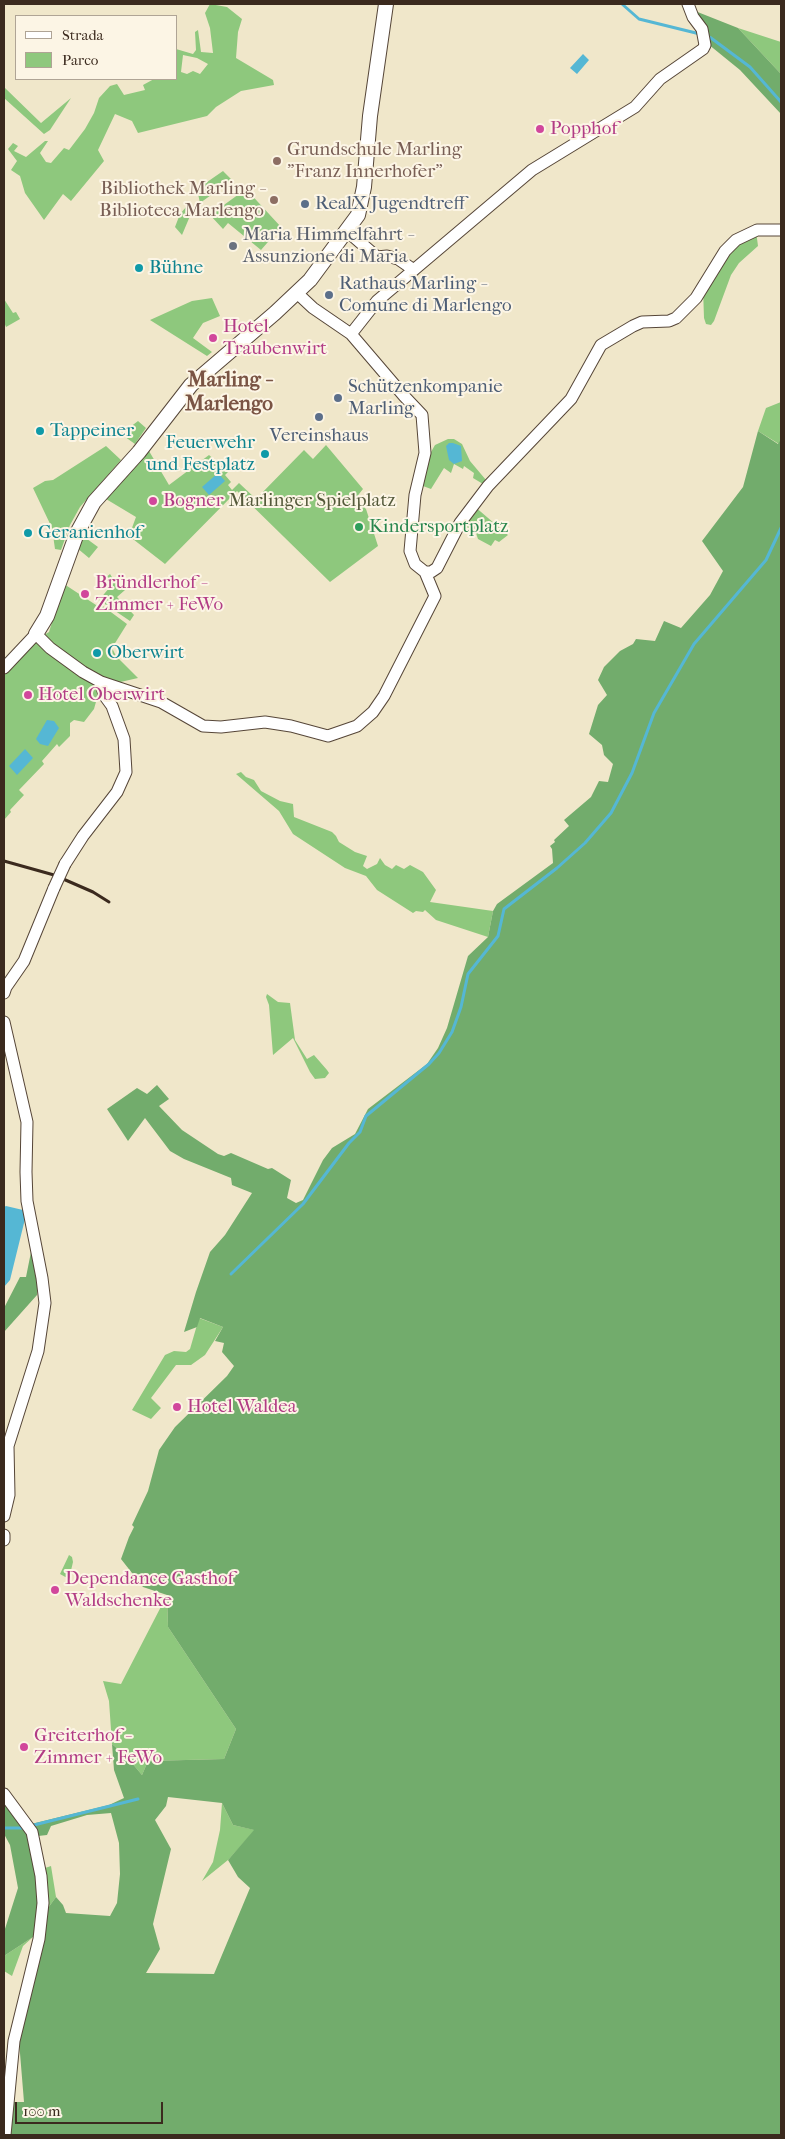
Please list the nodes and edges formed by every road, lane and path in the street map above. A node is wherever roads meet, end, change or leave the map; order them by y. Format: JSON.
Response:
{"nodes":[{"id":1,"x":386,"y":4,"type":"edge"},
{"id":2,"x":688,"y":4,"type":"edge"},
{"id":3,"x":781,"y":230,"type":"edge"},
{"id":4,"x":347,"y":231,"type":"junction"},
{"id":5,"x":414,"y":270,"type":"junction"},
{"id":6,"x":297,"y":294,"type":"junction"},
{"id":7,"x":351,"y":334,"type":"junction"},
{"id":8,"x":425,"y":572,"type":"junction"},
{"id":9,"x":36,"y":634,"type":"junction"},
{"id":10,"x":4,"y":668,"type":"edge"},
{"id":11,"x":102,"y":682,"type":"junction"},
{"id":12,"x":4,"y":993,"type":"edge"},
{"id":13,"x":4,"y":1022,"type":"edge"},
{"id":14,"x":4,"y":1516,"type":"edge"},
{"id":15,"x":4,"y":1535,"type":"edge"},
{"id":16,"x":4,"y":1540,"type":"edge"},
{"id":17,"x":4,"y":1794,"type":"edge"},
{"id":18,"x":5,"y":2135,"type":"edge"}],
"edges":[{"from":1,"to":4,"type":"street"},
{"from":2,"to":5,"type":"street"},
{"from":3,"to":8,"type":"street"},
{"from":4,"to":5,"type":"street"},
{"from":4,"to":6,"type":"street"},
{"from":5,"to":7,"type":"street"},
{"from":6,"to":7,"type":"street"},
{"from":6,"to":9,"type":"street"},
{"from":7,"to":8,"type":"street"},
{"from":8,"to":11,"type":"street"},
{"from":9,"to":10,"type":"street"},
{"from":9,"to":11,"type":"street"},
{"from":11,"to":12,"type":"street","bridge":true},
{"from":13,"to":14,"type":"street"},
{"from":15,"to":16,"type":"street"},
{"from":17,"to":18,"type":"street"}]}
